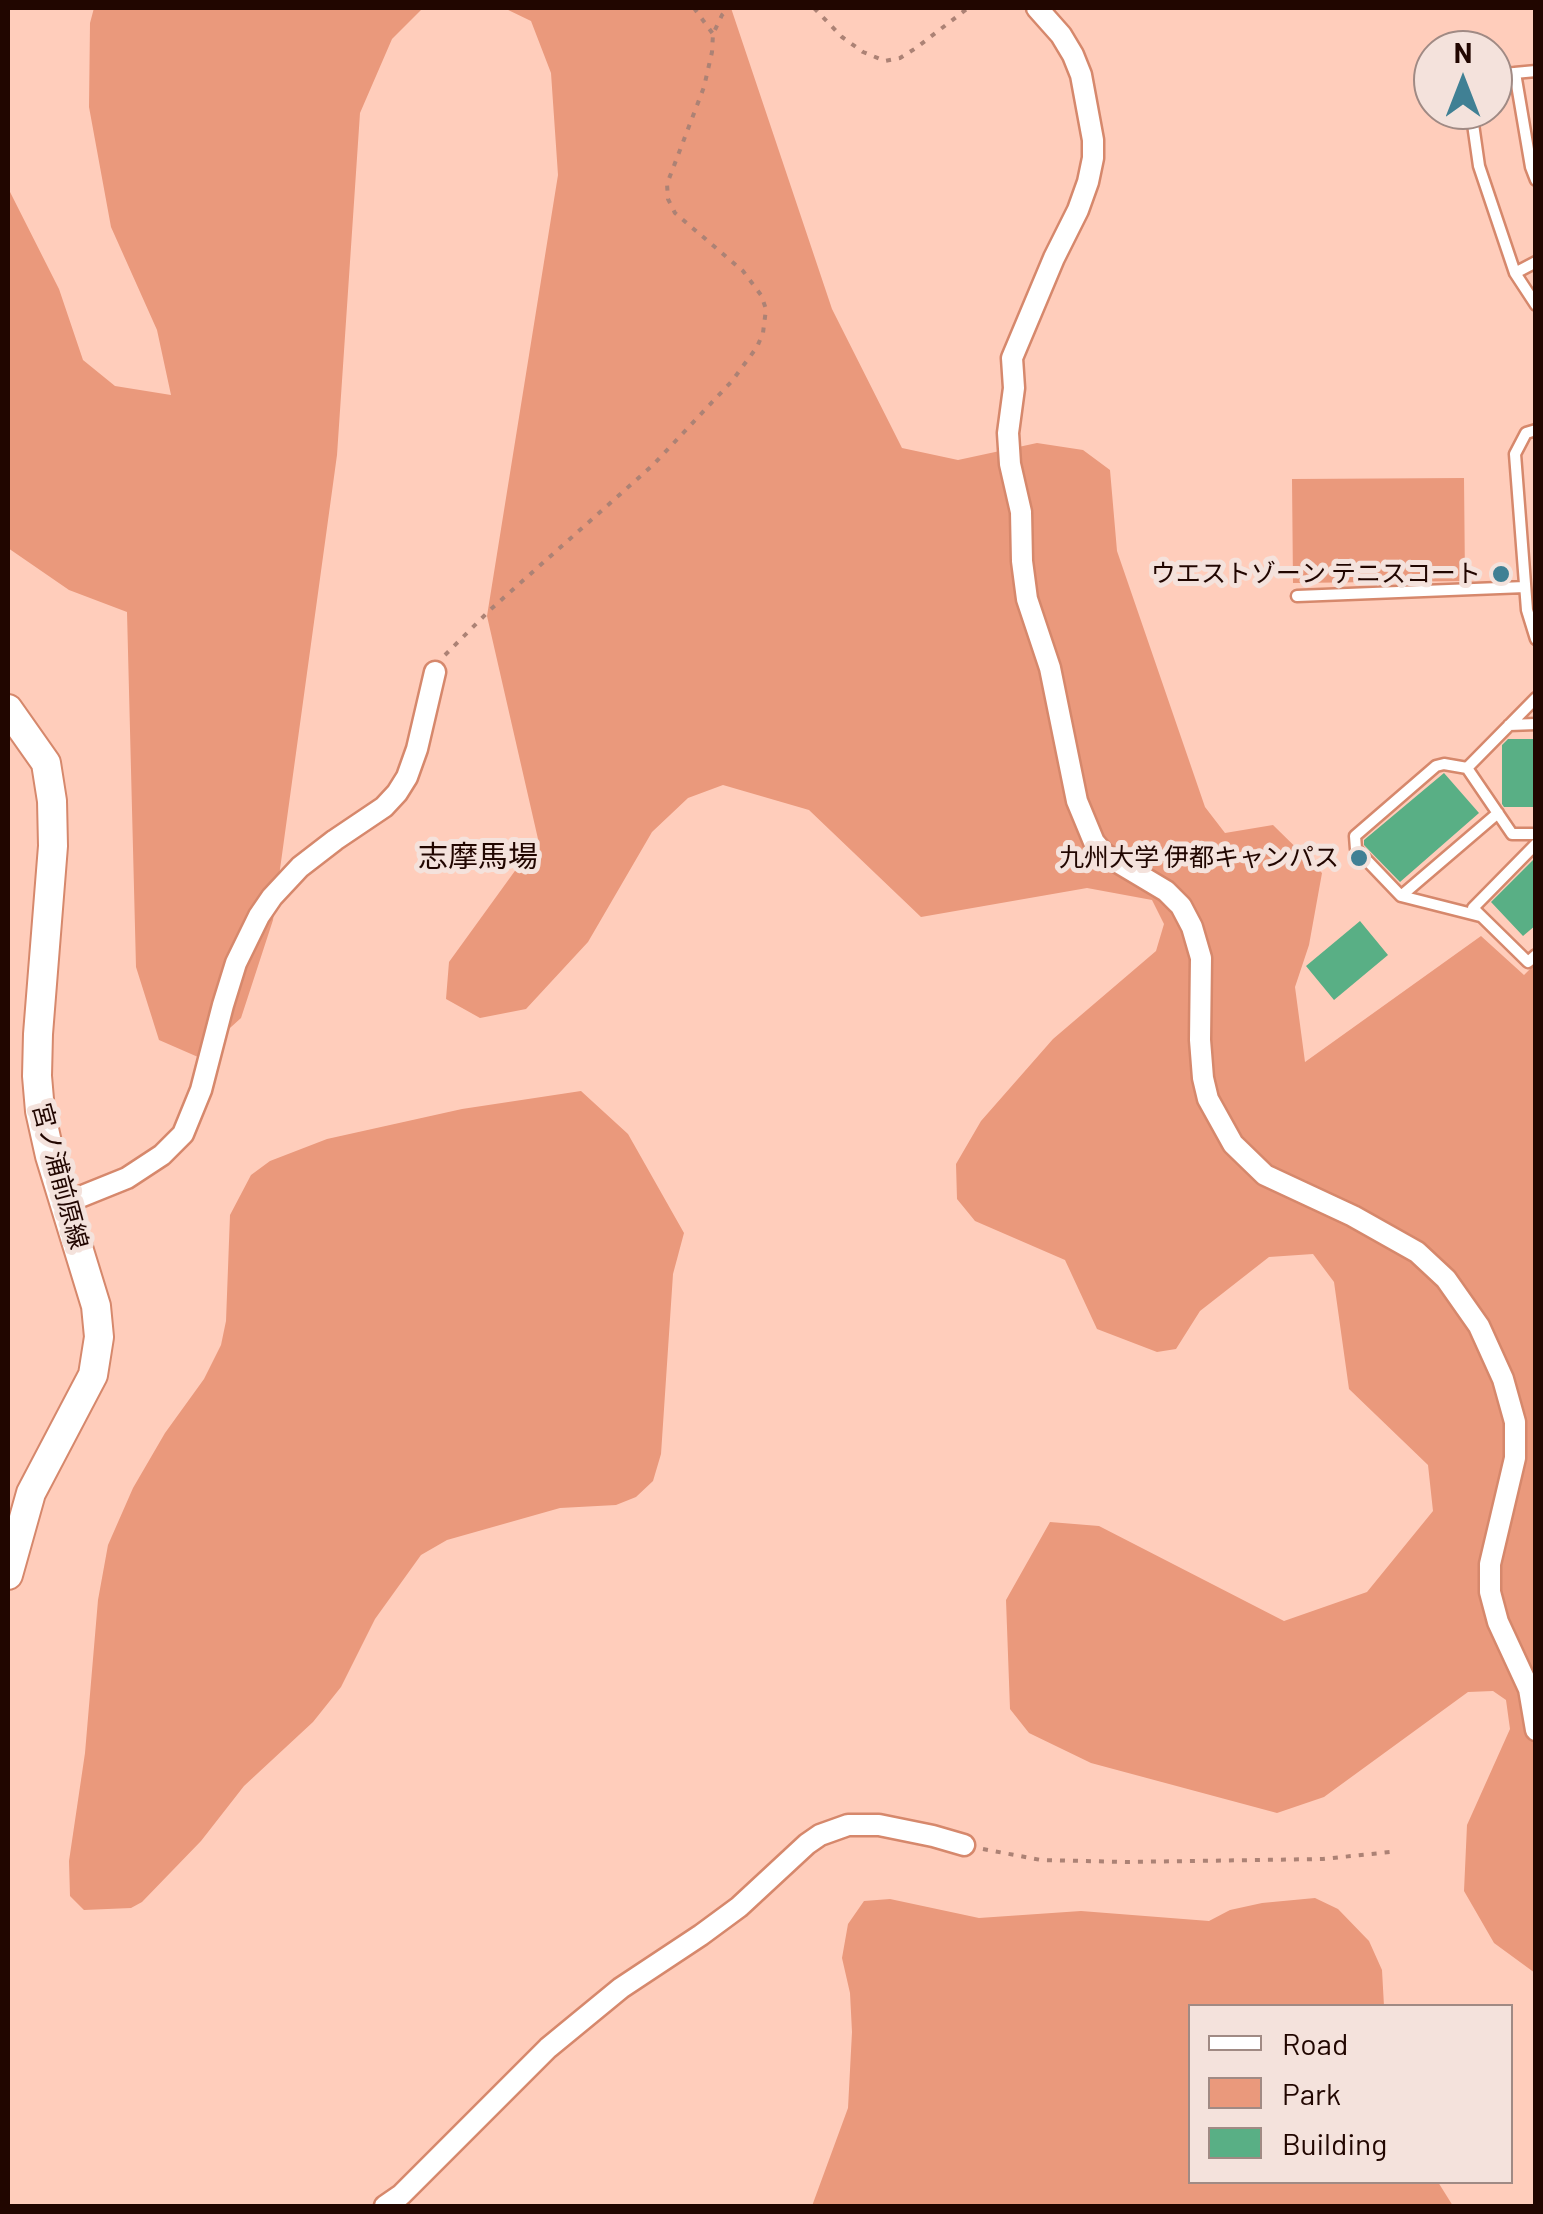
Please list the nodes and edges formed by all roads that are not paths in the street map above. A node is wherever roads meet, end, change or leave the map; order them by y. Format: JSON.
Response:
{"nodes":[{"id":1,"x":1037,"y":8,"type":"edge"},
{"id":2,"x":1536,"y":71,"type":"edge"},
{"id":3,"x":1515,"y":73,"type":"joint"},
{"id":4,"x":1474,"y":130,"type":"edge"},
{"id":5,"x":1536,"y":180,"type":"edge"},
{"id":6,"x":1536,"y":262,"type":"edge"},
{"id":7,"x":1516,"y":273,"type":"junction"},
{"id":8,"x":1536,"y":305,"type":"edge"},
{"id":9,"x":1536,"y":430,"type":"edge"},
{"id":10,"x":1525,"y":587,"type":"junction"},
{"id":11,"x":1298,"y":596,"type":"dead end"},
{"id":12,"x":1536,"y":639,"type":"edge"},
{"id":13,"x":436,"y":672,"type":"road end"},
{"id":14,"x":1536,"y":698,"type":"edge"},
{"id":15,"x":8,"y":709,"type":"edge"},
{"id":16,"x":1536,"y":724,"type":"edge"},
{"id":17,"x":1508,"y":725,"type":"junction"},
{"id":18,"x":1467,"y":768,"type":"junction"},
{"id":19,"x":1498,"y":813,"type":"junction"},
{"id":20,"x":1536,"y":834,"type":"edge"},
{"id":21,"x":1536,"y":844,"type":"edge"},
{"id":22,"x":1401,"y":896,"type":"junction"},
{"id":23,"x":1480,"y":916,"type":"junction"},
{"id":24,"x":1536,"y":955,"type":"edge"},
{"id":25,"x":65,"y":1203,"type":"junction"},
{"id":26,"x":8,"y":1576,"type":"edge"},
{"id":27,"x":1536,"y":1730,"type":"edge"},
{"id":28,"x":964,"y":1845,"type":"road end"},
{"id":29,"x":385,"y":2206,"type":"edge"}],
"edges":[{"from":1,"to":27,"type":"street"},
{"from":2,"to":3,"type":"lane"},
{"from":3,"to":5,"type":"lane"},
{"from":4,"to":7,"type":"lane"},
{"from":6,"to":7,"type":"lane"},
{"from":7,"to":8,"type":"lane"},
{"from":9,"to":10,"type":"lane"},
{"from":10,"to":11,"type":"lane"},
{"from":10,"to":12,"type":"lane"},
{"from":13,"to":25,"type":"street"},
{"from":14,"to":17,"type":"lane"},
{"from":15,"to":25,"type":"main road","name":"宮ノ浦前原線"},
{"from":16,"to":17,"type":"lane"},
{"from":17,"to":18,"type":"lane"},
{"from":18,"to":19,"type":"lane"},
{"from":18,"to":22,"type":"lane"},
{"from":19,"to":20,"type":"lane"},
{"from":19,"to":22,"type":"lane"},
{"from":21,"to":23,"type":"lane"},
{"from":22,"to":23,"type":"lane"},
{"from":23,"to":24,"type":"lane"},
{"from":25,"to":26,"type":"main road","name":"宮ノ浦前原線"},
{"from":28,"to":29,"type":"street"}]}
